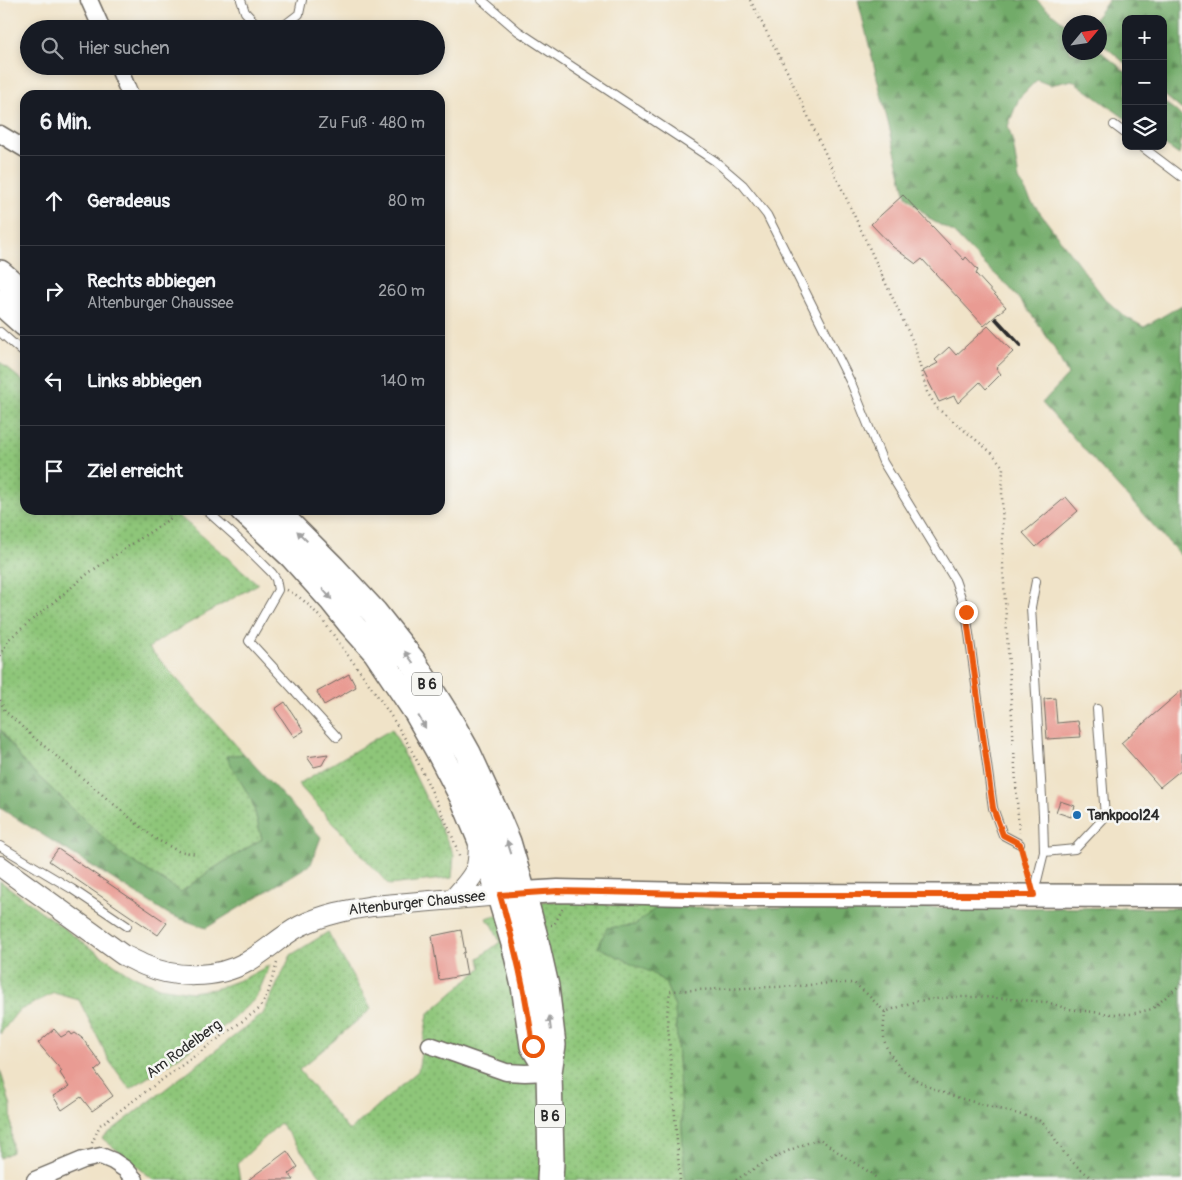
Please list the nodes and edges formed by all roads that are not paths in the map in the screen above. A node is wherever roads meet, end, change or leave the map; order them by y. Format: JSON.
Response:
{"nodes":[{"id":1,"x":89,"y":0,"type":"edge"},
{"id":2,"x":240,"y":0,"type":"edge"},
{"id":3,"x":302,"y":0,"type":"edge"},
{"id":4,"x":482,"y":0,"type":"edge"},
{"id":5,"x":98,"y":20,"type":"edge"},
{"id":6,"x":253,"y":20,"type":"edge"},
{"id":7,"x":291,"y":20,"type":"edge"},
{"id":8,"x":122,"y":75,"type":"edge"},
{"id":9,"x":128,"y":90,"type":"edge"},
{"id":10,"x":1114,"y":125,"type":"dead end"},
{"id":11,"x":1122,"y":131,"type":"edge"},
{"id":12,"x":0,"y":134,"type":"edge"},
{"id":13,"x":20,"y":146,"type":"edge"},
{"id":14,"x":1146,"y":150,"type":"edge"},
{"id":15,"x":1182,"y":177,"type":"edge"},
{"id":16,"x":0,"y":273,"type":"edge"},
{"id":17,"x":20,"y":291,"type":"edge"},
{"id":18,"x":0,"y":302,"type":"edge"},
{"id":19,"x":20,"y":320,"type":"edge"},
{"id":20,"x":0,"y":332,"type":"edge"},
{"id":21,"x":20,"y":350,"type":"edge"},
{"id":22,"x":212,"y":515,"type":"edge"},
{"id":23,"x":248,"y":515,"type":"edge"},
{"id":24,"x":280,"y":515,"type":"edge"},
{"id":25,"x":1036,"y":581,"type":"dead end"},
{"id":26,"x":1097,"y":709,"type":"dead end"},
{"id":27,"x":336,"y":737,"type":"dead end"},
{"id":28,"x":480,"y":836,"type":"junction"},
{"id":29,"x":1020,"y":844,"type":"road end"},
{"id":30,"x":0,"y":846,"type":"edge"},
{"id":31,"x":1044,"y":852,"type":"junction"},
{"id":32,"x":0,"y":866,"type":"edge"},
{"id":33,"x":512,"y":894,"type":"junction"},
{"id":34,"x":1034,"y":895,"type":"junction"},
{"id":35,"x":1182,"y":896,"type":"edge"},
{"id":36,"x":454,"y":898,"type":"junction"},
{"id":37,"x":127,"y":926,"type":"dead end"},
{"id":38,"x":430,"y":1045,"type":"dead end"},
{"id":39,"x":549,"y":1072,"type":"junction"},
{"id":40,"x":35,"y":1180,"type":"edge"},
{"id":41,"x":135,"y":1180,"type":"edge"},
{"id":42,"x":550,"y":1180,"type":"edge"}],
"edges":[{"from":1,"to":5,"type":"street"},
{"from":2,"to":6,"type":"lane"},
{"from":3,"to":7,"type":"lane"},
{"from":4,"to":29,"type":"lane"},
{"from":8,"to":9,"type":"street"},
{"from":10,"to":11,"type":"lane"},
{"from":12,"to":13,"type":"street"},
{"from":14,"to":15,"type":"lane"},
{"from":16,"to":17,"type":"main road"},
{"from":18,"to":19,"type":"main road"},
{"from":20,"to":21,"type":"lane"},
{"from":22,"to":27,"type":"lane"},
{"from":23,"to":28,"type":"main road","number":"B 6","one_way":true},
{"from":33,"to":24,"type":"main road","number":"B 6","one_way":true},
{"from":25,"to":31,"type":"lane"},
{"from":26,"to":31,"type":"lane"},
{"from":28,"to":33,"type":"main road","number":"B 6"},
{"from":28,"to":36,"type":"street","number":"B 6"},
{"from":30,"to":37,"type":"lane"},
{"from":31,"to":34,"type":"lane"},
{"from":32,"to":36,"type":"street","name":"Altenburger Chaussee"},
{"from":33,"to":34,"type":"main road","name":"Altenburger Chaussee"},
{"from":33,"to":36,"type":"street","name":"Altenburger Chaussee"},
{"from":33,"to":39,"type":"main road","number":"B 6"},
{"from":34,"to":35,"type":"main road","name":"Altenburger Chaussee"},
{"from":38,"to":39,"type":"street"},
{"from":39,"to":42,"type":"main road","number":"B 6"},
{"from":40,"to":41,"type":"street"}]}
